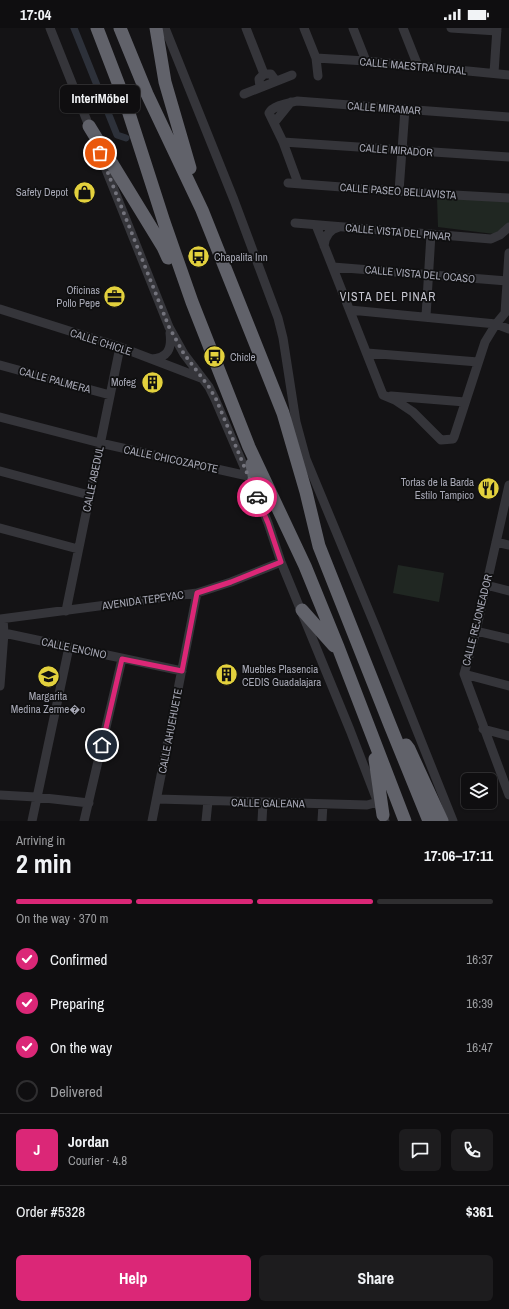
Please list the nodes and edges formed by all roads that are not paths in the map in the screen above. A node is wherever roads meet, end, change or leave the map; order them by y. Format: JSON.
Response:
{"nodes":[{"id":1,"x":50,"y":28,"type":"edge"},
{"id":2,"x":97,"y":28,"type":"edge"},
{"id":3,"x":120,"y":28,"type":"edge"},
{"id":4,"x":156,"y":28,"type":"edge"},
{"id":5,"x":165,"y":28,"type":"edge"},
{"id":6,"x":246,"y":28,"type":"edge"},
{"id":7,"x":304,"y":28,"type":"edge"},
{"id":8,"x":353,"y":28,"type":"edge"},
{"id":9,"x":403,"y":28,"type":"edge"},
{"id":10,"x":451,"y":28,"type":"edge"},
{"id":11,"x":497,"y":30,"type":"edge"},
{"id":12,"x":316,"y":58,"type":"junction"},
{"id":13,"x":366,"y":61,"type":"junction"},
{"id":14,"x":418,"y":66,"type":"junction"},
{"id":15,"x":494,"y":73,"type":"junction"},
{"id":16,"x":264,"y":74,"type":"junction"},
{"id":17,"x":292,"y":75,"type":"dead end"},
{"id":18,"x":509,"y":75,"type":"edge"},
{"id":19,"x":318,"y":76,"type":"dead end"},
{"id":20,"x":276,"y":81,"type":"junction"},
{"id":21,"x":260,"y":87,"type":"junction"},
{"id":22,"x":244,"y":94,"type":"dead end"},
{"id":23,"x":405,"y":109,"type":"junction"},
{"id":24,"x":509,"y":117,"type":"edge"},
{"id":25,"x":89,"y":126,"type":"junction"},
{"id":26,"x":283,"y":142,"type":"junction"},
{"id":27,"x":402,"y":150,"type":"junction"},
{"id":28,"x":509,"y":157,"type":"edge"},
{"id":29,"x":288,"y":183,"type":"dead end"},
{"id":30,"x":298,"y":183,"type":"junction"},
{"id":31,"x":399,"y":191,"type":"junction"},
{"id":32,"x":509,"y":198,"type":"edge"},
{"id":33,"x":202,"y":210,"type":"junction"},
{"id":34,"x":295,"y":223,"type":"dead end"},
{"id":35,"x":316,"y":225,"type":"junction"},
{"id":36,"x":340,"y":227,"type":"junction"},
{"id":37,"x":509,"y":227,"type":"edge"},
{"id":38,"x":431,"y":234,"type":"junction"},
{"id":39,"x":505,"y":235,"type":"edge"},
{"id":40,"x":324,"y":246,"type":"junction"},
{"id":41,"x":509,"y":253,"type":"edge"},
{"id":42,"x":333,"y":267,"type":"junction"},
{"id":43,"x":429,"y":275,"type":"junction"},
{"id":44,"x":507,"y":281,"type":"junction"},
{"id":45,"x":192,"y":302,"type":"junction"},
{"id":46,"x":0,"y":309,"type":"edge"},
{"id":47,"x":350,"y":310,"type":"junction"},
{"id":48,"x":426,"y":316,"type":"junction"},
{"id":49,"x":496,"y":324,"type":"junction"},
{"id":50,"x":169,"y":327,"type":"junction"},
{"id":51,"x":509,"y":328,"type":"edge"},
{"id":52,"x":120,"y":347,"type":"junction"},
{"id":53,"x":367,"y":353,"type":"junction"},
{"id":54,"x":151,"y":359,"type":"junction"},
{"id":55,"x":478,"y":362,"type":"junction"},
{"id":56,"x":0,"y":365,"type":"edge"},
{"id":57,"x":201,"y":378,"type":"junction"},
{"id":58,"x":110,"y":395,"type":"junction"},
{"id":59,"x":383,"y":395,"type":"junction"},
{"id":60,"x":465,"y":402,"type":"junction"},
{"id":61,"x":0,"y":417,"type":"edge"},
{"id":62,"x":100,"y":443,"type":"junction"},
{"id":63,"x":249,"y":447,"type":"junction"},
{"id":64,"x":0,"y":471,"type":"edge"},
{"id":65,"x":248,"y":476,"type":"junction"},
{"id":66,"x":509,"y":487,"type":"edge"},
{"id":67,"x":89,"y":495,"type":"junction"},
{"id":68,"x":259,"y":502,"type":"junction"},
{"id":69,"x":507,"y":503,"type":"edge"},
{"id":70,"x":0,"y":528,"type":"edge"},
{"id":71,"x":496,"y":542,"type":"junction"},
{"id":72,"x":509,"y":545,"type":"edge"},
{"id":73,"x":78,"y":549,"type":"junction"},
{"id":74,"x":281,"y":562,"type":"junction"},
{"id":75,"x":486,"y":585,"type":"junction"},
{"id":76,"x":509,"y":591,"type":"edge"},
{"id":77,"x":197,"y":593,"type":"junction"},
{"id":78,"x":302,"y":610,"type":"junction"},
{"id":79,"x":66,"y":611,"type":"junction"},
{"id":80,"x":1,"y":619,"type":"edge"},
{"id":81,"x":476,"y":631,"type":"junction"},
{"id":82,"x":4,"y":633,"type":"junction"},
{"id":83,"x":509,"y":639,"type":"edge"},
{"id":84,"x":68,"y":647,"type":"junction"},
{"id":85,"x":341,"y":653,"type":"junction"},
{"id":86,"x":122,"y":659,"type":"junction"},
{"id":87,"x":182,"y":671,"type":"junction"},
{"id":88,"x":464,"y":674,"type":"junction"},
{"id":89,"x":0,"y":686,"type":"edge"},
{"id":90,"x":509,"y":686,"type":"edge"},
{"id":91,"x":390,"y":725,"type":"junction"},
{"id":92,"x":483,"y":729,"type":"junction"},
{"id":93,"x":509,"y":736,"type":"edge"},
{"id":94,"x":372,"y":737,"type":"junction"},
{"id":95,"x":505,"y":776,"type":"edge"},
{"id":96,"x":0,"y":795,"type":"edge"},
{"id":97,"x":509,"y":795,"type":"edge"},
{"id":98,"x":36,"y":797,"type":"junction"},
{"id":99,"x":157,"y":799,"type":"junction"},
{"id":100,"x":208,"y":802,"type":"junction"},
{"id":101,"x":378,"y":802,"type":"junction"},
{"id":102,"x":89,"y":803,"type":"junction"},
{"id":103,"x":263,"y":803,"type":"junction"},
{"id":104,"x":323,"y":804,"type":"junction"},
{"id":105,"x":384,"y":818,"type":"edge"},
{"id":106,"x":32,"y":821,"type":"edge"},
{"id":107,"x":84,"y":821,"type":"edge"},
{"id":108,"x":152,"y":821,"type":"edge"},
{"id":109,"x":206,"y":821,"type":"edge"},
{"id":110,"x":262,"y":821,"type":"edge"},
{"id":111,"x":322,"y":821,"type":"edge"},
{"id":112,"x":405,"y":821,"type":"edge"},
{"id":113,"x":429,"y":821,"type":"edge"},
{"id":114,"x":442,"y":821,"type":"edge"},
{"id":115,"x":453,"y":821,"type":"edge"}],
"edges":[{"from":1,"to":25,"type":"street"},
{"from":2,"to":45,"type":"highway"},
{"from":3,"to":33,"type":"highway"},
{"from":4,"to":33,"type":"highway"},
{"from":5,"to":115,"type":"street"},
{"from":6,"to":16,"type":"street"},
{"from":7,"to":12,"type":"street"},
{"from":8,"to":13,"type":"street"},
{"from":9,"to":14,"type":"street"},
{"from":10,"to":11,"type":"street"},
{"from":11,"to":15,"type":"street"},
{"from":12,"to":13,"type":"street","name":"CALLE MAESTRA RURAL"},
{"from":12,"to":19,"type":"street"},
{"from":13,"to":14,"type":"street","name":"CALLE MAESTRA RURAL"},
{"from":14,"to":15,"type":"street","name":"CALLE MAESTRA RURAL"},
{"from":15,"to":18,"type":"street","name":"CALLE MAESTRA RURAL"},
{"from":16,"to":20,"type":"street"},
{"from":16,"to":21,"type":"street"},
{"from":17,"to":20,"type":"street"},
{"from":20,"to":21,"type":"street"},
{"from":21,"to":22,"type":"street"},
{"from":23,"to":24,"type":"street","name":"CALLE MIRAMAR"},
{"from":23,"to":26,"type":"street","name":"CALLE MIRAMAR"},
{"from":23,"to":27,"type":"street"},
{"from":25,"to":45,"type":"highway"},
{"from":25,"to":50,"type":"street"},
{"from":26,"to":27,"type":"street","name":"CALLE MIRADOR"},
{"from":26,"to":30,"type":"street"},
{"from":27,"to":28,"type":"street","name":"CALLE MIRADOR"},
{"from":27,"to":31,"type":"street"},
{"from":29,"to":30,"type":"street","name":"CALLE PASEO BELLAVISTA"},
{"from":30,"to":31,"type":"street","name":"CALLE PASEO BELLAVISTA"},
{"from":31,"to":32,"type":"street","name":"CALLE PASEO BELLAVISTA"},
{"from":33,"to":91,"type":"highway"},
{"from":34,"to":35,"type":"street","name":"CALLE VISTA DEL PINAR"},
{"from":35,"to":36,"type":"street","name":"CALLE VISTA DEL PINAR"},
{"from":35,"to":40,"type":"street"},
{"from":36,"to":38,"type":"street","name":"CALLE VISTA DEL PINAR"},
{"from":36,"to":40,"type":"street"},
{"from":37,"to":39,"type":"street","name":"CALLE VISTA DEL PINAR"},
{"from":38,"to":39,"type":"street","name":"CALLE VISTA DEL PINAR"},
{"from":38,"to":43,"type":"street"},
{"from":40,"to":42,"type":"street"},
{"from":41,"to":44,"type":"street"},
{"from":42,"to":43,"type":"street","name":"CALLE VISTA DEL OCASO"},
{"from":42,"to":47,"type":"street"},
{"from":43,"to":44,"type":"street","name":"CALLE VISTA DEL OCASO"},
{"from":43,"to":48,"type":"street"},
{"from":44,"to":49,"type":"street"},
{"from":45,"to":63,"type":"highway"},
{"from":46,"to":52,"type":"street","name":"CALLE CHICLE"},
{"from":47,"to":48,"type":"street"},
{"from":47,"to":53,"type":"street"},
{"from":48,"to":49,"type":"street"},
{"from":49,"to":51,"type":"street"},
{"from":49,"to":55,"type":"street"},
{"from":50,"to":54,"type":"street"},
{"from":50,"to":57,"type":"street"},
{"from":52,"to":54,"type":"street","name":"CALLE CHICLE"},
{"from":52,"to":58,"type":"street","name":"CALLE ABEDUL"},
{"from":53,"to":55,"type":"street"},
{"from":53,"to":59,"type":"street"},
{"from":54,"to":57,"type":"street","name":"CALLE CHICLE"},
{"from":55,"to":60,"type":"street"},
{"from":56,"to":58,"type":"street","name":"CALLE PALMERA"},
{"from":57,"to":65,"type":"street"},
{"from":58,"to":62,"type":"street","name":"CALLE ABEDUL"},
{"from":59,"to":60,"type":"street"},
{"from":59,"to":60,"type":"street"},
{"from":61,"to":62,"type":"street","name":"CALLE CHICOZAPOTE"},
{"from":62,"to":65,"type":"street","name":"CALLE CHICOZAPOTE"},
{"from":62,"to":67,"type":"street","name":"CALLE ABEDUL"},
{"from":63,"to":68,"type":"highway"},
{"from":63,"to":85,"type":"highway"},
{"from":64,"to":67,"type":"street"},
{"from":65,"to":68,"type":"street"},
{"from":66,"to":69,"type":"street","name":"CALLE REJONEADOR"},
{"from":67,"to":73,"type":"street","name":"CALLE ABEDUL"},
{"from":68,"to":74,"type":"street"},
{"from":69,"to":71,"type":"street","name":"CALLE REJONEADOR"},
{"from":70,"to":73,"type":"street"},
{"from":71,"to":72,"type":"street"},
{"from":71,"to":75,"type":"street","name":"CALLE REJONEADOR"},
{"from":73,"to":79,"type":"street","name":"CALLE ABEDUL"},
{"from":74,"to":77,"type":"street","name":"AVENIDA TEPEYAC"},
{"from":74,"to":78,"type":"street"},
{"from":75,"to":76,"type":"street"},
{"from":75,"to":81,"type":"street","name":"CALLE REJONEADOR"},
{"from":77,"to":79,"type":"street","name":"AVENIDA TEPEYAC"},
{"from":77,"to":87,"type":"street","name":"CALLE AHUEHUETE"},
{"from":78,"to":85,"type":"highway"},
{"from":78,"to":101,"type":"street"},
{"from":79,"to":80,"type":"street","name":"AVENIDA TEPEYAC"},
{"from":80,"to":82,"type":"street"},
{"from":81,"to":83,"type":"street"},
{"from":81,"to":88,"type":"street","name":"CALLE REJONEADOR"},
{"from":82,"to":84,"type":"street","name":"CALLE ENCINO"},
{"from":82,"to":89,"type":"street"},
{"from":84,"to":86,"type":"street","name":"CALLE ENCINO"},
{"from":84,"to":98,"type":"street"},
{"from":85,"to":94,"type":"highway"},
{"from":86,"to":87,"type":"street","name":"CALLE ENCINO"},
{"from":86,"to":102,"type":"street"},
{"from":87,"to":99,"type":"street","name":"CALLE AHUEHUETE"},
{"from":88,"to":90,"type":"street"},
{"from":88,"to":92,"type":"street","name":"CALLE REJONEADOR"},
{"from":91,"to":113,"type":"highway"},
{"from":91,"to":114,"type":"highway"},
{"from":92,"to":93,"type":"street"},
{"from":92,"to":95,"type":"street","name":"CALLE REJONEADOR"},
{"from":94,"to":105,"type":"highway"},
{"from":94,"to":112,"type":"highway"},
{"from":95,"to":97,"type":"street","name":"CALLE REJONEADOR"},
{"from":96,"to":98,"type":"street"},
{"from":98,"to":102,"type":"street"},
{"from":98,"to":106,"type":"street"},
{"from":99,"to":100,"type":"street","name":"CALLE GALEANA"},
{"from":99,"to":108,"type":"street","name":"CALLE AHUEHUETE"},
{"from":100,"to":103,"type":"street","name":"CALLE GALEANA"},
{"from":100,"to":109,"type":"street"},
{"from":101,"to":104,"type":"street","name":"CALLE GALEANA"},
{"from":101,"to":105,"type":"street"},
{"from":102,"to":107,"type":"street"},
{"from":103,"to":104,"type":"street","name":"CALLE GALEANA"},
{"from":103,"to":110,"type":"street"},
{"from":104,"to":111,"type":"street"}]}
